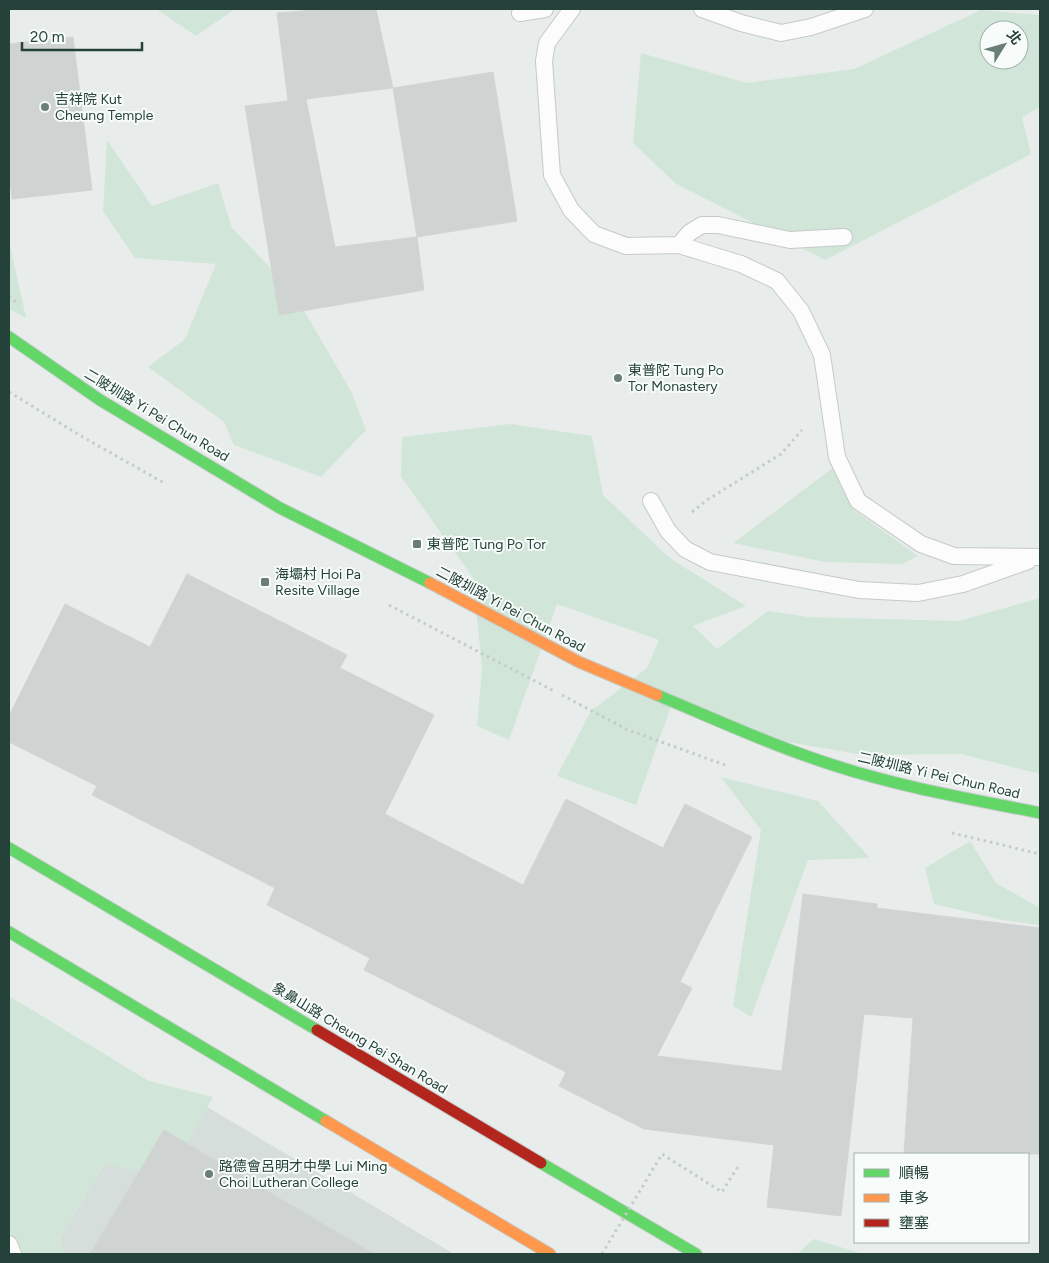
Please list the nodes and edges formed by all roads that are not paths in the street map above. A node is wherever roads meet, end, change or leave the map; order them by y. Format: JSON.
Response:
{"nodes":[{"id":1,"x":522,"y":9,"type":"edge"},
{"id":2,"x":545,"y":9,"type":"edge"},
{"id":3,"x":572,"y":9,"type":"edge"},
{"id":4,"x":702,"y":9,"type":"edge"},
{"id":5,"x":865,"y":9,"type":"edge"},
{"id":6,"x":844,"y":236,"type":"dead end"},
{"id":7,"x":680,"y":245,"type":"junction"},
{"id":8,"x":9,"y":337,"type":"edge"},
{"id":9,"x":651,"y":500,"type":"dead end"},
{"id":10,"x":1040,"y":557,"type":"edge"},
{"id":11,"x":1040,"y":813,"type":"edge"},
{"id":12,"x":9,"y":848,"type":"edge"},
{"id":13,"x":9,"y":932,"type":"edge"},
{"id":14,"x":9,"y":1244,"type":"edge"},
{"id":15,"x":13,"y":1254,"type":"edge"},
{"id":16,"x":550,"y":1254,"type":"edge"},
{"id":17,"x":696,"y":1254,"type":"edge"}],
"edges":[{"from":1,"to":2,"type":"lane"},
{"from":3,"to":7,"type":"lane"},
{"from":4,"to":5,"type":"lane"},
{"from":6,"to":7,"type":"lane"},
{"from":7,"to":10,"type":"lane"},
{"from":8,"to":11,"type":"main road","name":"二陂圳路 Yi Pei Chun Road"},
{"from":9,"to":10,"type":"lane"},
{"from":12,"to":17,"type":"main road","name":"象鼻山路 Cheung Pei Shan Road"},
{"from":13,"to":16,"type":"main road"},
{"from":14,"to":15,"type":"lane"}]}
